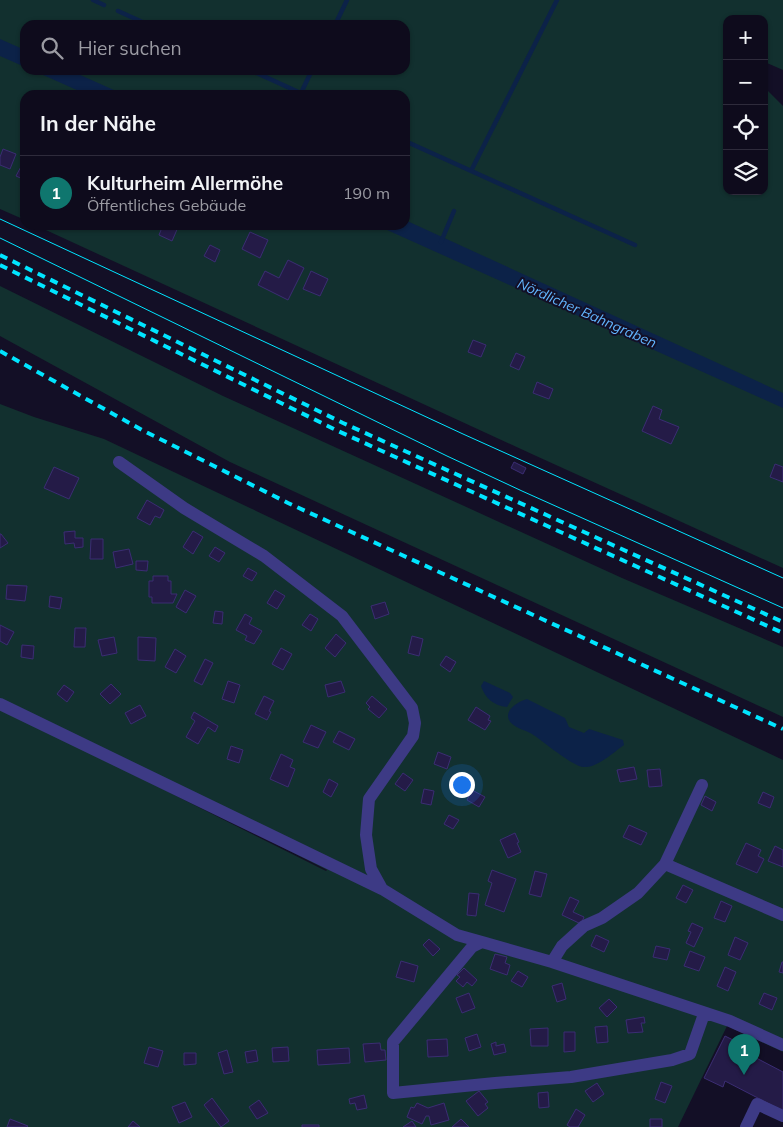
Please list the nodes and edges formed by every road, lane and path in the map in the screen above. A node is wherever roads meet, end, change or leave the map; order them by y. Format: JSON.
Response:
{"nodes":[{"id":1,"x":119,"y":462,"type":"dead end"},
{"id":2,"x":0,"y":704,"type":"edge"},
{"id":3,"x":702,"y":785,"type":"dead end"},
{"id":4,"x":665,"y":864,"type":"junction"},
{"id":5,"x":382,"y":889,"type":"junction"},
{"id":6,"x":783,"y":915,"type":"edge"},
{"id":7,"x":482,"y":942,"type":"junction"},
{"id":8,"x":552,"y":962,"type":"junction"},
{"id":9,"x":704,"y":1014,"type":"junction"},
{"id":10,"x":783,"y":1045,"type":"edge"},
{"id":11,"x":783,"y":1116,"type":"edge"},
{"id":12,"x":746,"y":1127,"type":"edge"}],
"edges":[{"from":1,"to":5,"type":"lane"},
{"from":2,"to":5,"type":"lane"},
{"from":3,"to":4,"type":"lane"},
{"from":4,"to":6,"type":"lane"},
{"from":4,"to":8,"type":"lane"},
{"from":5,"to":7,"type":"lane"},
{"from":7,"to":8,"type":"lane"},
{"from":7,"to":9,"type":"lane"},
{"from":8,"to":9,"type":"lane"},
{"from":9,"to":10,"type":"lane"},
{"from":11,"to":12,"type":"lane"}]}
